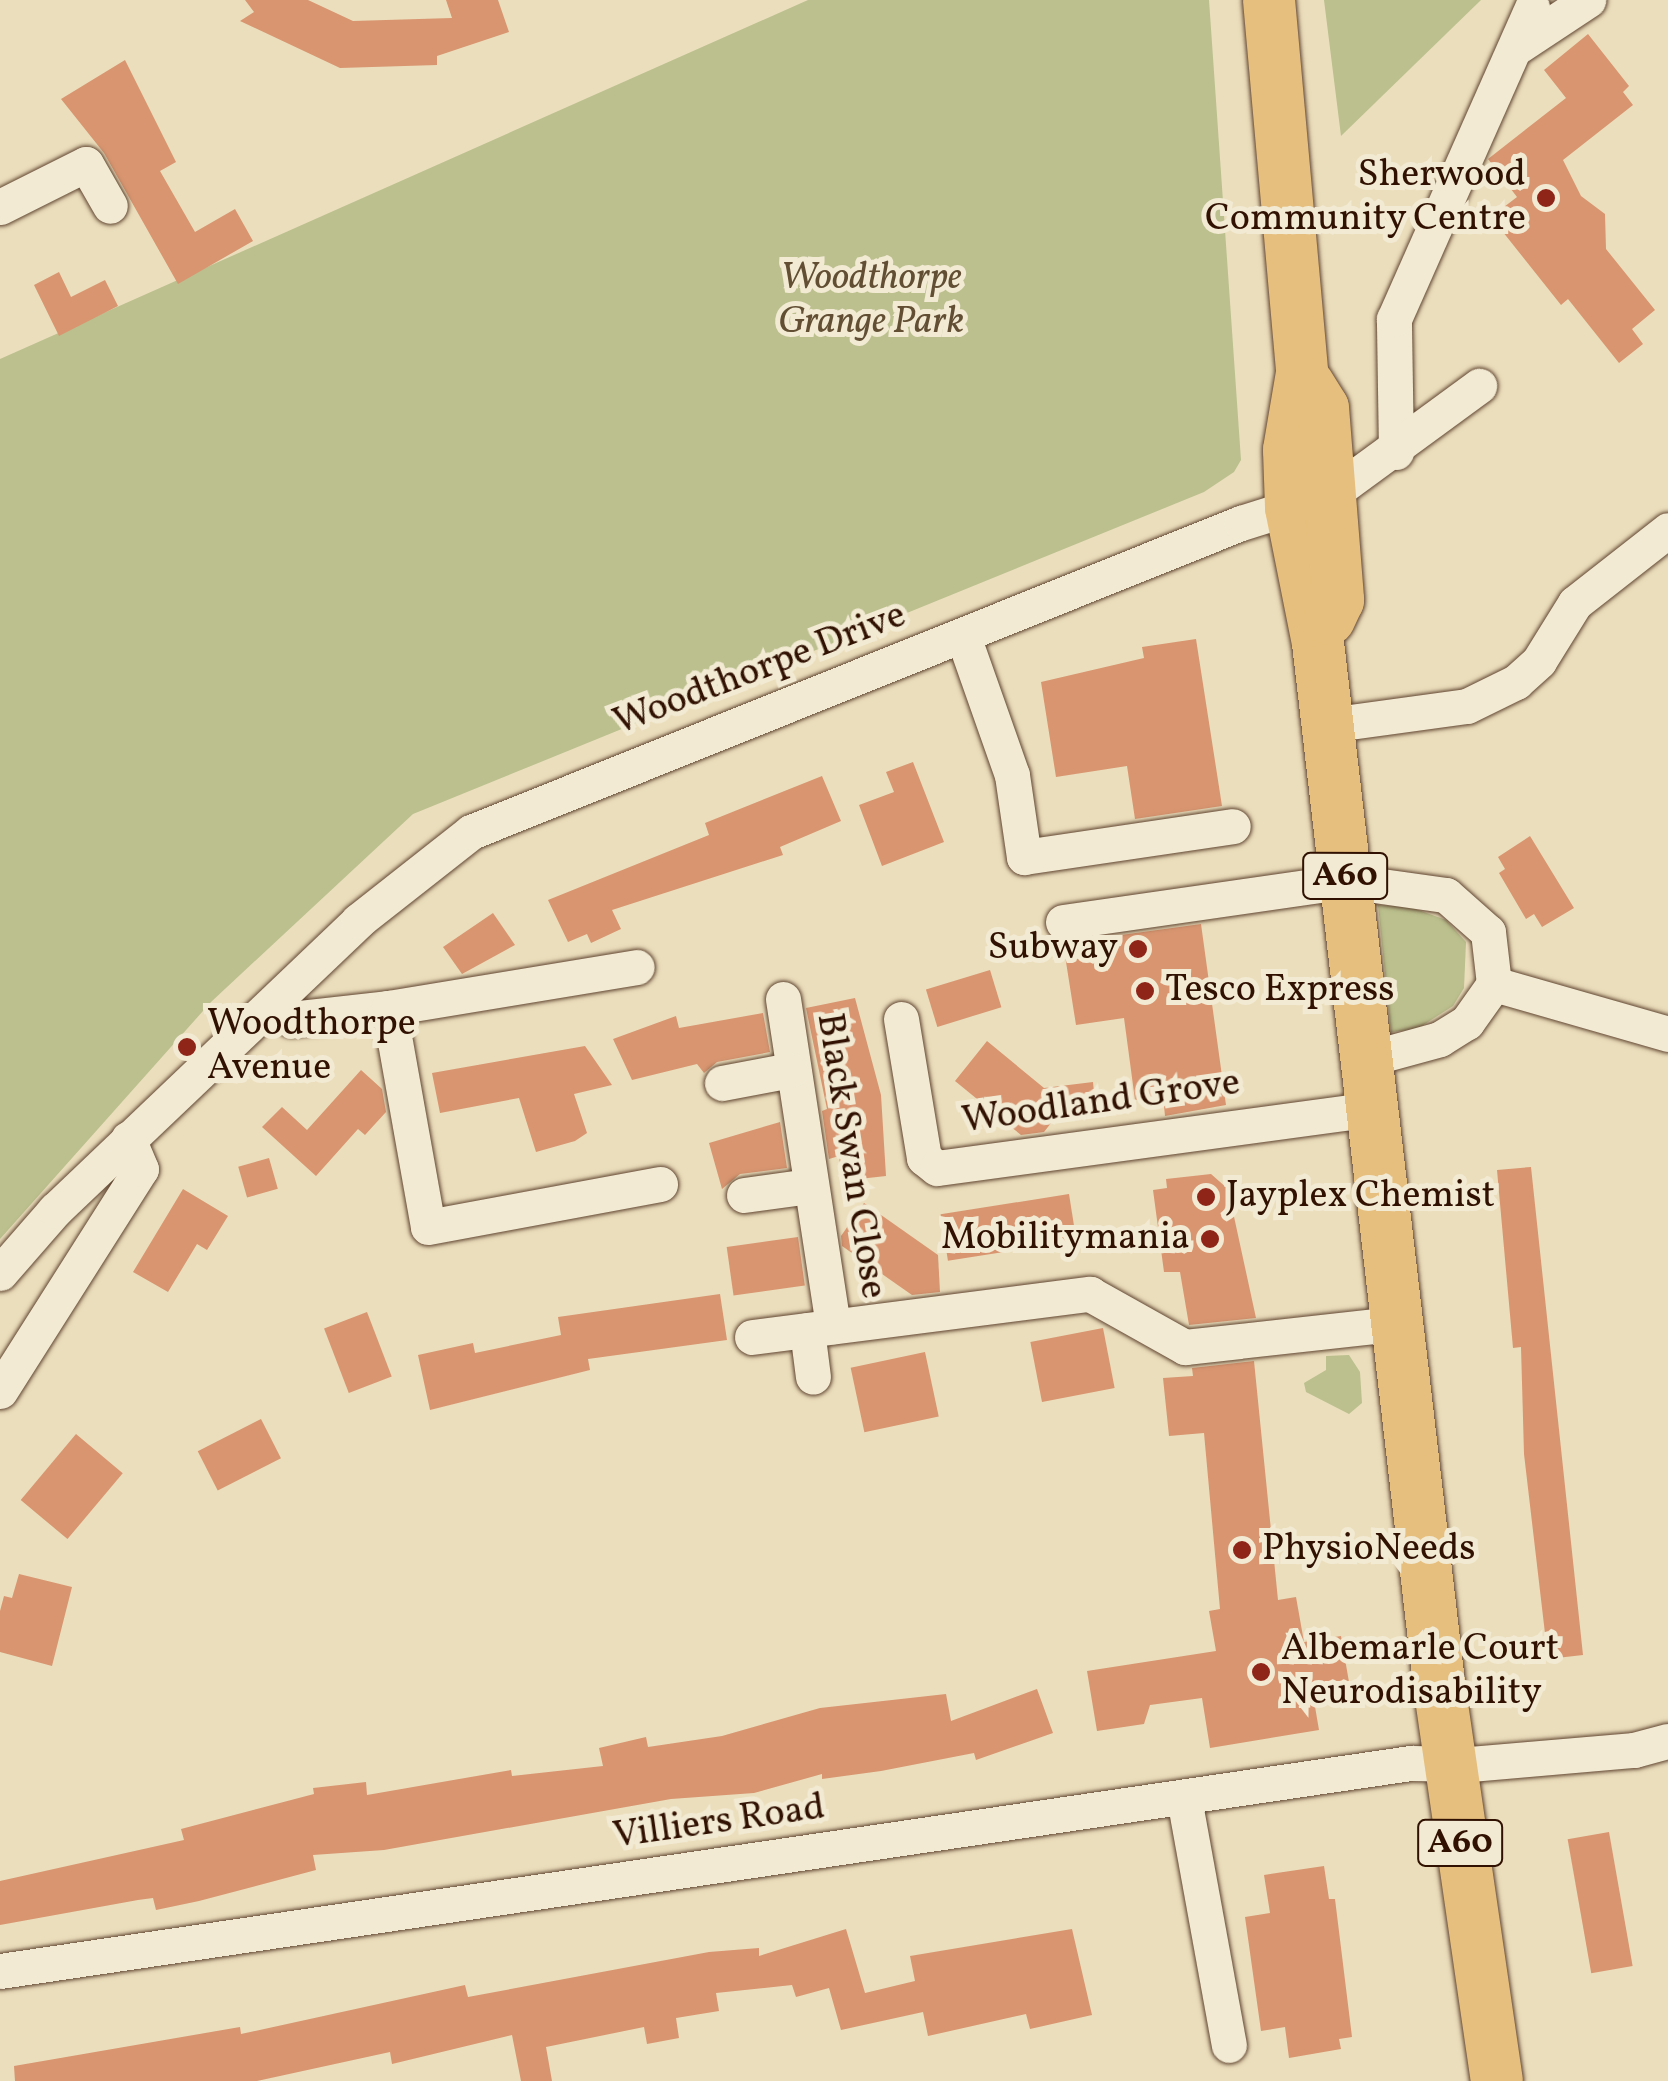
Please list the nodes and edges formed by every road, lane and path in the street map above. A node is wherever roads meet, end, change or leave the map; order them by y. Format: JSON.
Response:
{"nodes":[{"id":1,"x":1270,"y":0,"type":"edge"},
{"id":2,"x":1588,"y":0,"type":"edge"},
{"id":3,"x":1532,"y":7,"type":"dead end"},
{"id":4,"x":1520,"y":45,"type":"junction"},
{"id":5,"x":110,"y":206,"type":"dead end"},
{"id":6,"x":0,"y":207,"type":"edge"},
{"id":7,"x":1479,"y":386,"type":"dead end"},
{"id":8,"x":1396,"y":452,"type":"junction"},
{"id":9,"x":1310,"y":502,"type":"junction"},
{"id":10,"x":1668,"y":530,"type":"edge"},
{"id":11,"x":963,"y":636,"type":"junction"},
{"id":12,"x":1328,"y":726,"type":"junction"},
{"id":13,"x":1234,"y":826,"type":"dead end"},
{"id":14,"x":1346,"y":880,"type":"junction"},
{"id":15,"x":1063,"y":922,"type":"dead end"},
{"id":16,"x":638,"y":967,"type":"dead end"},
{"id":17,"x":1494,"y":984,"type":"junction"},
{"id":18,"x":782,"y":999,"type":"dead end"},
{"id":19,"x":272,"y":1007,"type":"junction"},
{"id":20,"x":389,"y":1008,"type":"junction"},
{"id":21,"x":900,"y":1019,"type":"dead end"},
{"id":22,"x":1668,"y":1034,"type":"edge"},
{"id":23,"x":791,"y":1070,"type":"junction"},
{"id":24,"x":722,"y":1083,"type":"dead end"},
{"id":25,"x":1370,"y":1084,"type":"junction"},
{"id":26,"x":128,"y":1139,"type":"junction"},
{"id":27,"x":660,"y":1184,"type":"dead end"},
{"id":28,"x":810,"y":1186,"type":"junction"},
{"id":29,"x":744,"y":1195,"type":"dead end"},
{"id":30,"x":0,"y":1273,"type":"edge"},
{"id":31,"x":1401,"y":1323,"type":"junction"},
{"id":32,"x":820,"y":1328,"type":"junction"},
{"id":33,"x":752,"y":1337,"type":"dead end"},
{"id":34,"x":814,"y":1376,"type":"dead end"},
{"id":35,"x":0,"y":1390,"type":"edge"},
{"id":36,"x":1668,"y":1741,"type":"edge"},
{"id":37,"x":1450,"y":1764,"type":"junction"},
{"id":38,"x":1184,"y":1798,"type":"junction"},
{"id":39,"x":0,"y":1971,"type":"edge"},
{"id":40,"x":1228,"y":2046,"type":"dead end"},
{"id":41,"x":1496,"y":2081,"type":"edge"}],
"edges":[{"from":1,"to":9,"type":"highway","number":"A60"},
{"from":2,"to":4,"type":"street"},
{"from":3,"to":4,"type":"street"},
{"from":4,"to":8,"type":"street"},
{"from":5,"to":6,"type":"street"},
{"from":7,"to":8,"type":"street","name":"Woodthorpe Drive"},
{"from":8,"to":9,"type":"street","name":"Woodthorpe Drive"},
{"from":9,"to":11,"type":"street","name":"Woodthorpe Drive"},
{"from":9,"to":12,"type":"highway","number":"A60"},
{"from":10,"to":12,"type":"street"},
{"from":11,"to":13,"type":"street"},
{"from":11,"to":19,"type":"street","name":"Woodthorpe Drive"},
{"from":12,"to":14,"type":"highway","number":"A60"},
{"from":14,"to":15,"type":"street"},
{"from":14,"to":17,"type":"street"},
{"from":14,"to":25,"type":"highway","number":"A60"},
{"from":16,"to":20,"type":"street"},
{"from":17,"to":22,"type":"street"},
{"from":17,"to":25,"type":"street","name":"Woodland Grove"},
{"from":18,"to":23,"type":"street","name":"Black Swan Close"},
{"from":19,"to":20,"type":"street"},
{"from":19,"to":26,"type":"street","name":"Woodthorpe Drive"},
{"from":20,"to":27,"type":"street"},
{"from":21,"to":25,"type":"street","name":"Woodland Grove"},
{"from":23,"to":24,"type":"street"},
{"from":23,"to":28,"type":"street","name":"Black Swan Close"},
{"from":25,"to":31,"type":"highway","number":"A60"},
{"from":26,"to":30,"type":"street","name":"Woodthorpe Drive"},
{"from":26,"to":35,"type":"street"},
{"from":28,"to":29,"type":"street"},
{"from":28,"to":32,"type":"street","name":"Black Swan Close"},
{"from":31,"to":32,"type":"street","name":"Black Swan Close"},
{"from":31,"to":37,"type":"highway","number":"A60"},
{"from":32,"to":33,"type":"street","name":"Black Swan Close"},
{"from":32,"to":34,"type":"street","name":"Black Swan Close"},
{"from":36,"to":37,"type":"street","name":"Villiers Road"},
{"from":37,"to":38,"type":"street","name":"Villiers Road"},
{"from":37,"to":41,"type":"highway","number":"A60"},
{"from":38,"to":39,"type":"street","name":"Villiers Road"},
{"from":38,"to":40,"type":"street"}]}
